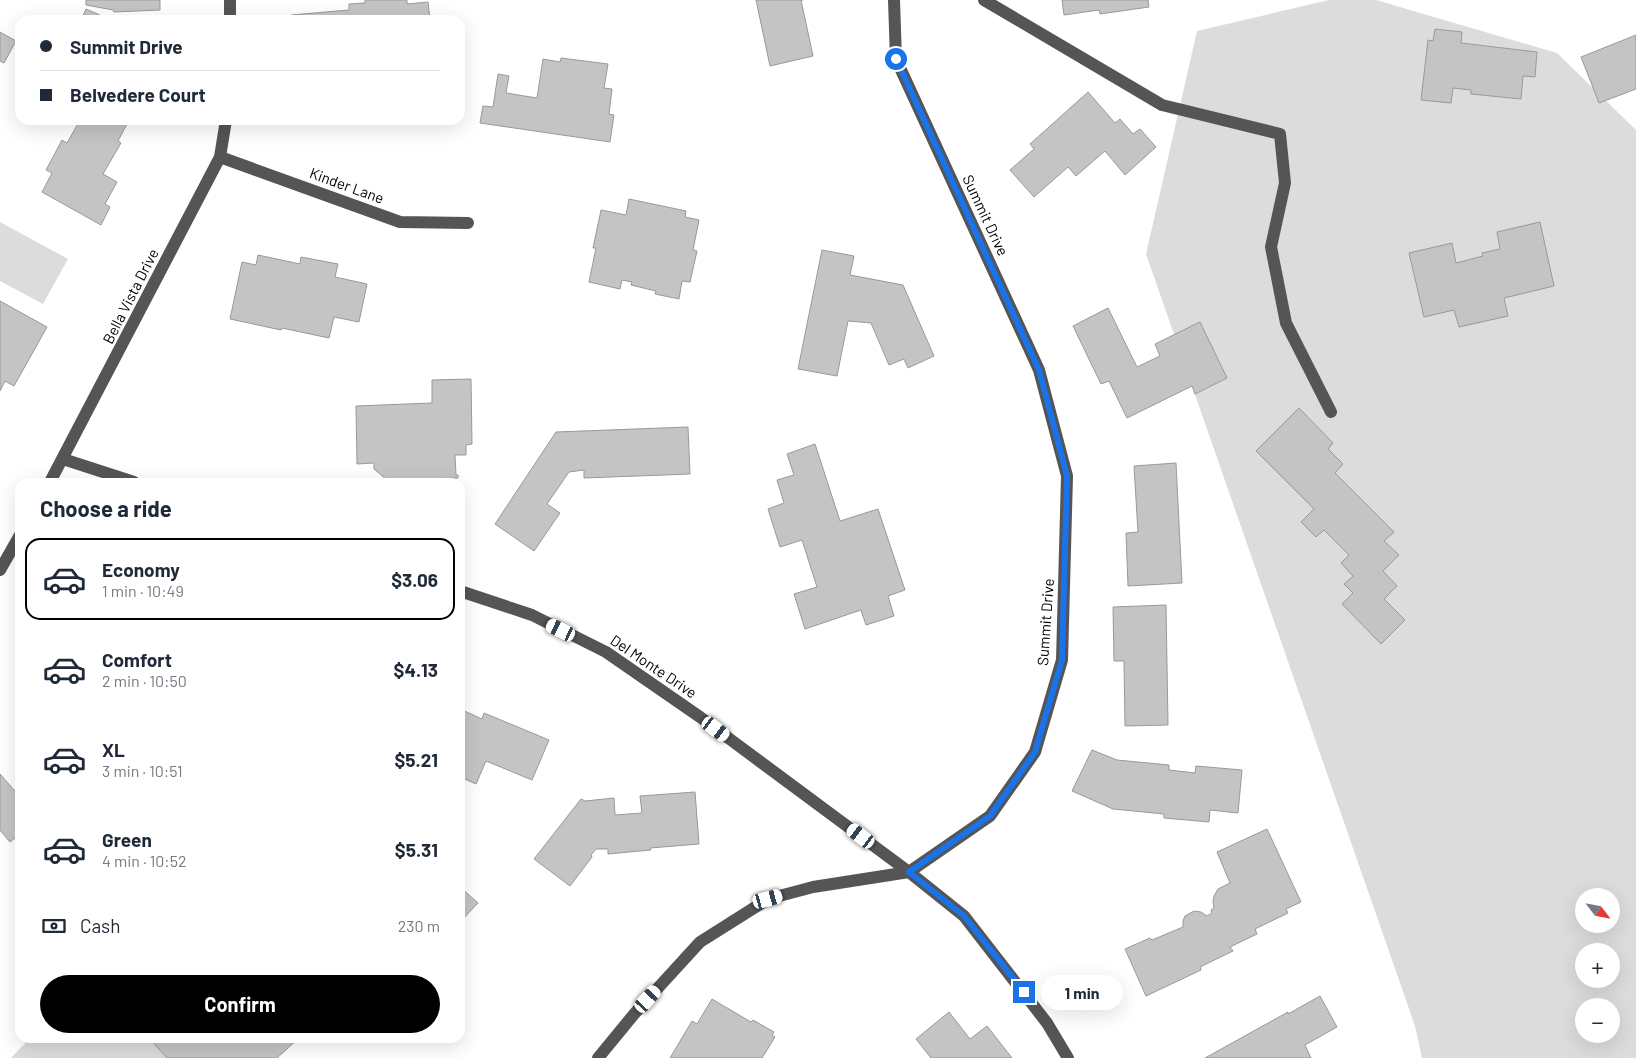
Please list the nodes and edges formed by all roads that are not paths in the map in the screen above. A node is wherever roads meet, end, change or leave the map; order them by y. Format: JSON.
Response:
{"nodes":[{"id":1,"x":230,"y":0,"type":"edge"},
{"id":2,"x":894,"y":0,"type":"edge"},
{"id":3,"x":984,"y":0,"type":"edge"},
{"id":4,"x":230,"y":15,"type":"edge"},
{"id":5,"x":225,"y":125,"type":"edge"},
{"id":6,"x":220,"y":157,"type":"junction"},
{"id":7,"x":468,"y":223,"type":"dead end"},
{"id":8,"x":1331,"y":412,"type":"dead end"},
{"id":9,"x":64,"y":459,"type":"junction"},
{"id":10,"x":52,"y":478,"type":"edge"},
{"id":11,"x":122,"y":478,"type":"edge"},
{"id":12,"x":15,"y":544,"type":"edge"},
{"id":13,"x":0,"y":570,"type":"edge"},
{"id":14,"x":465,"y":593,"type":"edge"},
{"id":15,"x":909,"y":872,"type":"junction"},
{"id":16,"x":598,"y":1058,"type":"edge"},
{"id":17,"x":1068,"y":1058,"type":"edge"}],
"edges":[{"from":1,"to":4,"type":"street"},
{"from":2,"to":15,"type":"street","name":"Summit Drive"},
{"from":3,"to":8,"type":"street"},
{"from":5,"to":6,"type":"street","name":"Bella Vista Drive"},
{"from":6,"to":7,"type":"street","name":"Kinder Lane"},
{"from":6,"to":9,"type":"street","name":"Bella Vista Drive"},
{"from":9,"to":10,"type":"street","name":"Bella Vista Drive"},
{"from":9,"to":11,"type":"street"},
{"from":12,"to":13,"type":"street"},
{"from":14,"to":15,"type":"street","name":"Del Monte Drive"},
{"from":15,"to":16,"type":"street","name":"Summit Drive"},
{"from":15,"to":17,"type":"street","name":"Del Monte Drive"}]}
